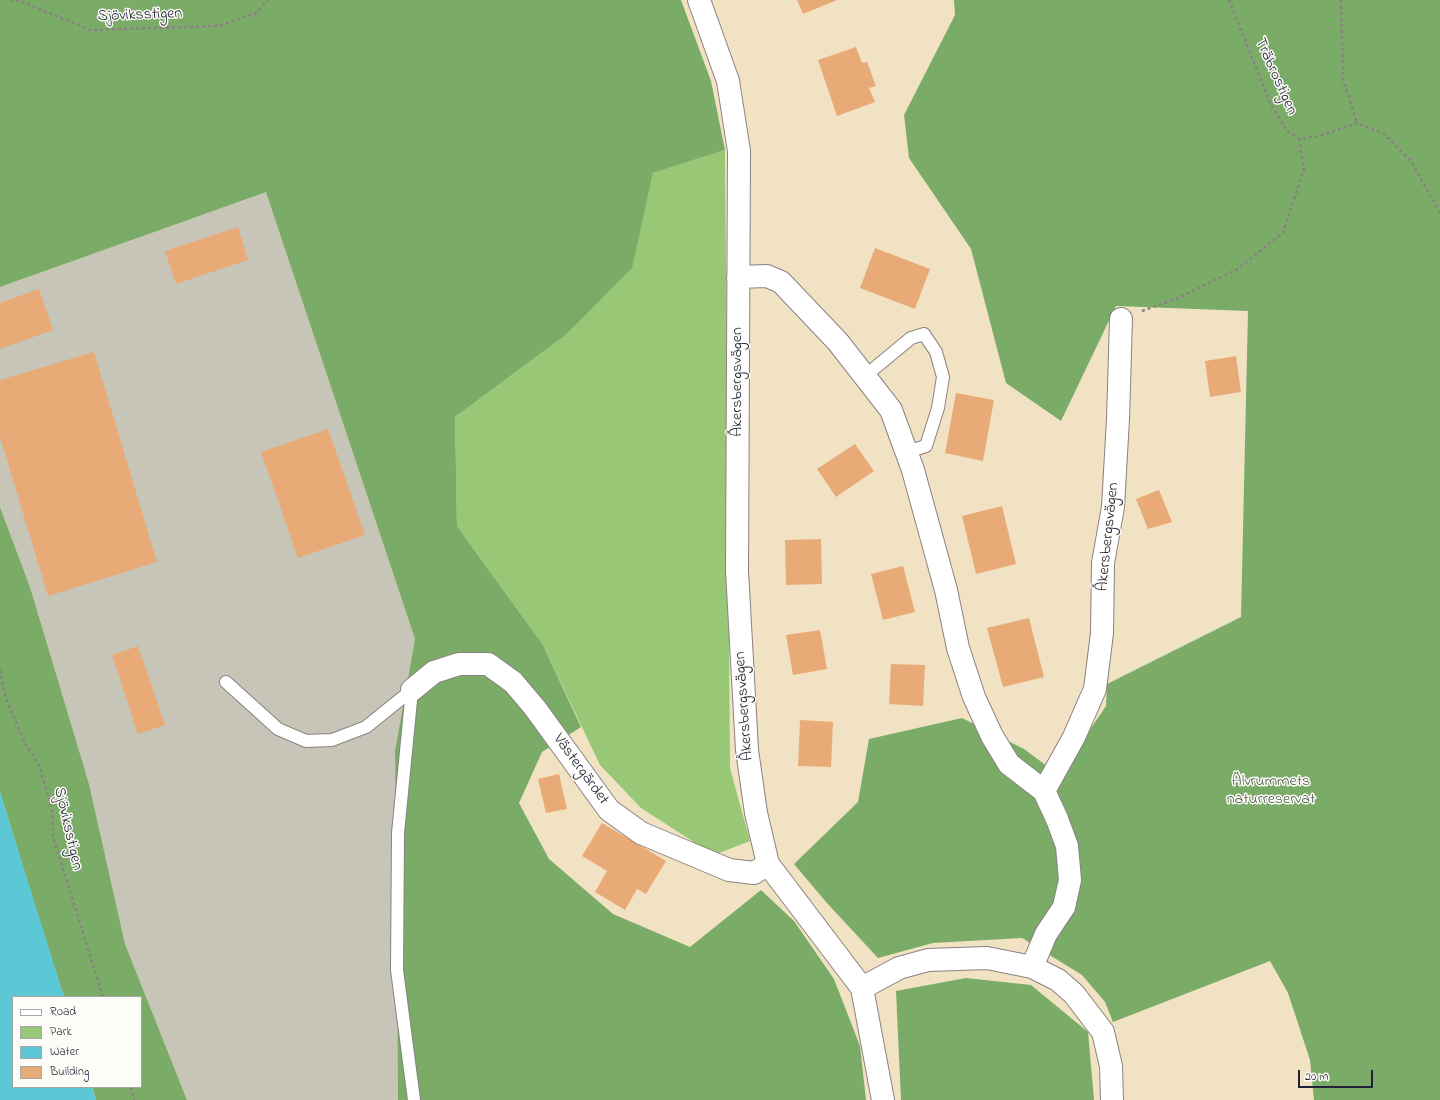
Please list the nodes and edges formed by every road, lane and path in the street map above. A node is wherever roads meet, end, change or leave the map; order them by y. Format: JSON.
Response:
{"nodes":[{"id":1,"x":10,"y":0,"type":"edge"},
{"id":2,"x":268,"y":0,"type":"edge"},
{"id":3,"x":699,"y":0,"type":"edge"},
{"id":4,"x":1229,"y":0,"type":"edge"},
{"id":5,"x":1341,"y":0,"type":"edge"},
{"id":6,"x":1357,"y":123,"type":"junction"},
{"id":7,"x":1299,"y":139,"type":"junction"},
{"id":8,"x":1440,"y":213,"type":"edge"},
{"id":9,"x":738,"y":277,"type":"junction"},
{"id":10,"x":1121,"y":319,"type":"joint"},
{"id":11,"x":865,"y":376,"type":"junction"},
{"id":12,"x":907,"y":452,"type":"junction"},
{"id":13,"x":0,"y":670,"type":"edge"},
{"id":14,"x":226,"y":682,"type":"dead end"},
{"id":15,"x":412,"y":690,"type":"junction"},
{"id":16,"x":1044,"y":791,"type":"junction"},
{"id":17,"x":768,"y":864,"type":"junction"},
{"id":18,"x":1032,"y":967,"type":"junction"},
{"id":19,"x":862,"y":988,"type":"junction"},
{"id":20,"x":103,"y":996,"type":"edge"},
{"id":21,"x":131,"y":1088,"type":"edge"},
{"id":22,"x":134,"y":1100,"type":"edge"},
{"id":23,"x":414,"y":1100,"type":"edge"},
{"id":24,"x":883,"y":1100,"type":"edge"},
{"id":25,"x":1112,"y":1100,"type":"edge"}],
"edges":[{"from":1,"to":2,"type":"path","name":"Sjöviksstigen"},
{"from":3,"to":9,"type":"street","name":"Åkersbergsvägen"},
{"from":4,"to":7,"type":"path","name":"Träbrostigen"},
{"from":5,"to":6,"type":"path"},
{"from":6,"to":7,"type":"path"},
{"from":6,"to":8,"type":"path"},
{"from":7,"to":10,"type":"path"},
{"from":9,"to":11,"type":"street"},
{"from":9,"to":17,"type":"street","name":"Åkersbergsvägen"},
{"from":10,"to":16,"type":"street","name":"Åkersbergsvägen"},
{"from":11,"to":12,"type":"street"},
{"from":11,"to":12,"type":"lane"},
{"from":12,"to":16,"type":"street"},
{"from":13,"to":20,"type":"path","name":"Sjöviksstigen"},
{"from":14,"to":15,"type":"lane"},
{"from":15,"to":17,"type":"street","name":"Västergärdet"},
{"from":15,"to":23,"type":"lane"},
{"from":16,"to":18,"type":"street"},
{"from":17,"to":19,"type":"street","name":"Åkersbergsvägen"},
{"from":18,"to":19,"type":"street"},
{"from":18,"to":25,"type":"street"},
{"from":19,"to":24,"type":"street","name":"Åkersbergsvägen"},
{"from":21,"to":22,"type":"path"}]}
